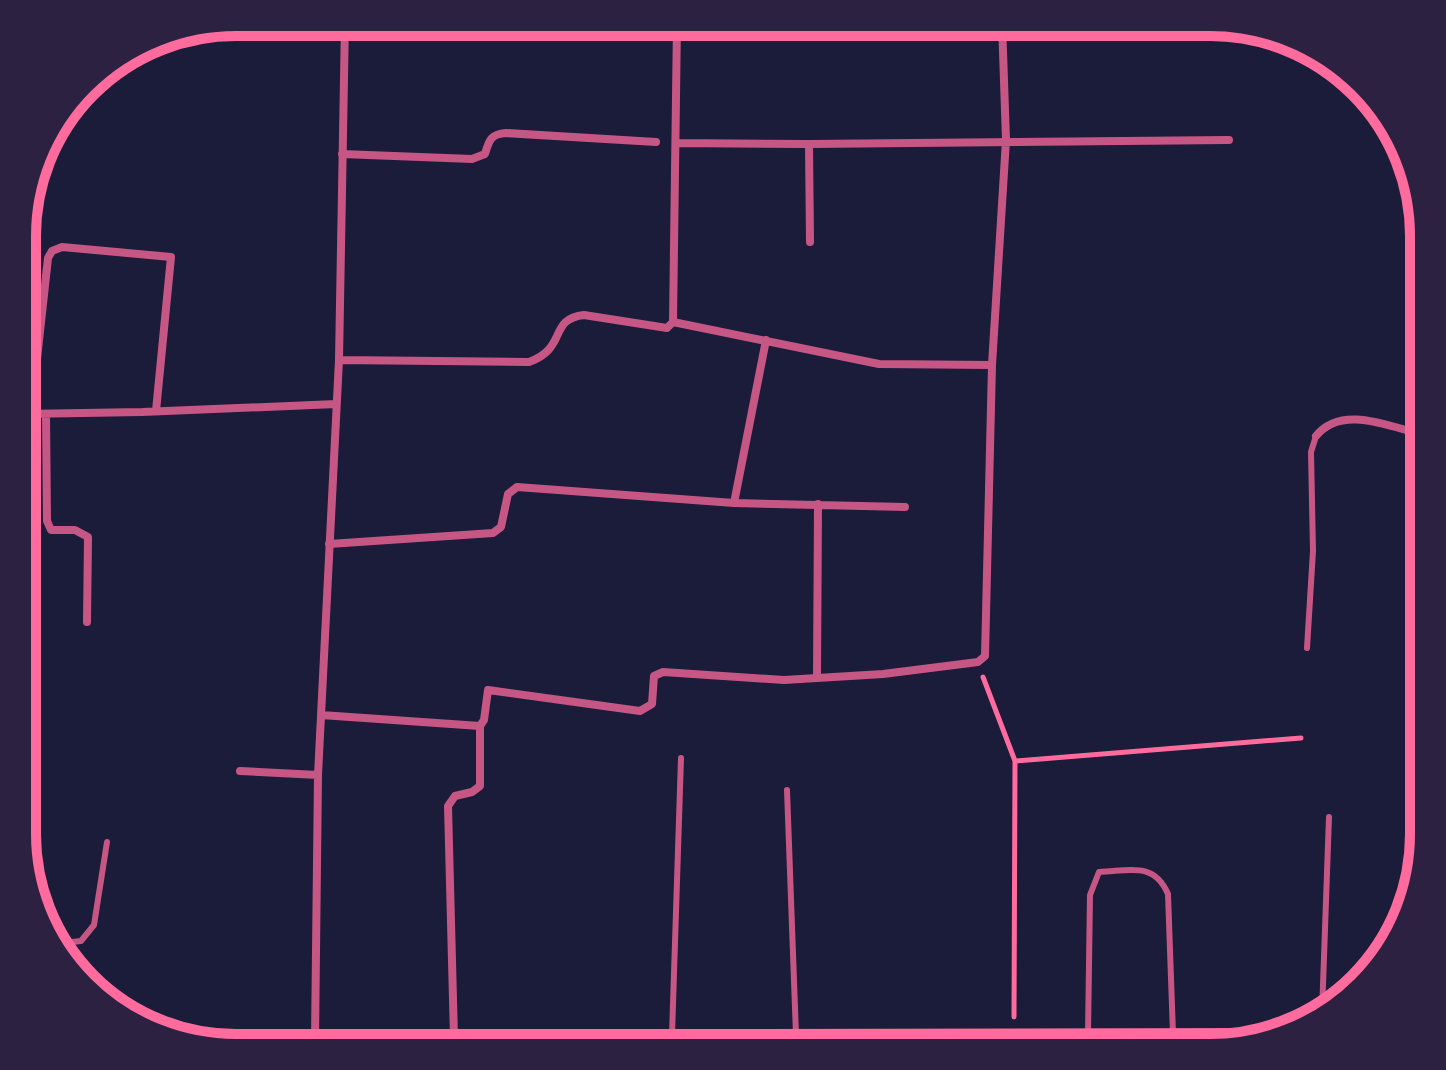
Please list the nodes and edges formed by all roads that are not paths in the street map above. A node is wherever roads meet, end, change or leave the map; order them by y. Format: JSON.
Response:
{"nodes":[{"id":1,"x":345,"y":36,"type":"edge"},
{"id":2,"x":677,"y":36,"type":"edge"},
{"id":3,"x":1002,"y":36,"type":"edge"},
{"id":4,"x":1006,"y":140,"type":"junction"},
{"id":5,"x":1229,"y":140,"type":"dead end"},
{"id":6,"x":656,"y":142,"type":"dead end"},
{"id":7,"x":676,"y":143,"type":"junction"},
{"id":8,"x":809,"y":144,"type":"junction"},
{"id":9,"x":342,"y":154,"type":"junction"},
{"id":10,"x":810,"y":242,"type":"dead end"},
{"id":11,"x":673,"y":322,"type":"junction"},
{"id":12,"x":766,"y":340,"type":"junction"},
{"id":13,"x":36,"y":347,"type":"edge"},
{"id":14,"x":339,"y":360,"type":"junction"},
{"id":15,"x":992,"y":365,"type":"junction"},
{"id":16,"x":336,"y":404,"type":"junction"},
{"id":17,"x":156,"y":411,"type":"junction"},
{"id":18,"x":36,"y":414,"type":"edge"},
{"id":19,"x":46,"y":414,"type":"junction"},
{"id":20,"x":1410,"y":432,"type":"edge"},
{"id":21,"x":1316,"y":436,"type":"joint"},
{"id":22,"x":734,"y":503,"type":"junction"},
{"id":23,"x":818,"y":504,"type":"junction"},
{"id":24,"x":905,"y":507,"type":"dead end"},
{"id":25,"x":329,"y":544,"type":"junction"},
{"id":26,"x":87,"y":622,"type":"dead end"},
{"id":27,"x":1307,"y":648,"type":"dead end"},
{"id":28,"x":817,"y":678,"type":"junction"},
{"id":29,"x":321,"y":715,"type":"junction"},
{"id":30,"x":480,"y":726,"type":"junction"},
{"id":31,"x":681,"y":758,"type":"dead end"},
{"id":32,"x":240,"y":771,"type":"dead end"},
{"id":33,"x":318,"y":775,"type":"junction"},
{"id":34,"x":787,"y":790,"type":"dead end"},
{"id":35,"x":1329,"y":817,"type":"dead end"},
{"id":36,"x":37,"y":821,"type":"dead end"},
{"id":37,"x":107,"y":842,"type":"dead end"},
{"id":38,"x":37,"y":854,"type":"edge"},
{"id":39,"x":68,"y":942,"type":"edge"},
{"id":40,"x":1323,"y":999,"type":"edge"},
{"id":41,"x":315,"y":1034,"type":"edge"},
{"id":42,"x":454,"y":1034,"type":"edge"},
{"id":43,"x":672,"y":1034,"type":"edge"},
{"id":44,"x":796,"y":1034,"type":"edge"},
{"id":45,"x":1088,"y":1034,"type":"edge"},
{"id":46,"x":1173,"y":1034,"type":"edge"}],
"edges":[{"from":1,"to":9,"type":"street"},
{"from":2,"to":7,"type":"street"},
{"from":3,"to":4,"type":"street"},
{"from":4,"to":5,"type":"street"},
{"from":4,"to":8,"type":"street"},
{"from":4,"to":15,"type":"street"},
{"from":6,"to":9,"type":"street"},
{"from":7,"to":8,"type":"street"},
{"from":7,"to":11,"type":"street"},
{"from":8,"to":10,"type":"street"},
{"from":9,"to":14,"type":"street"},
{"from":11,"to":12,"type":"street"},
{"from":11,"to":14,"type":"street"},
{"from":12,"to":15,"type":"street"},
{"from":12,"to":22,"type":"street"},
{"from":13,"to":17,"type":"street"},
{"from":14,"to":16,"type":"street"},
{"from":15,"to":28,"type":"street"},
{"from":16,"to":17,"type":"street"},
{"from":16,"to":25,"type":"street"},
{"from":17,"to":19,"type":"street"},
{"from":18,"to":19,"type":"street"},
{"from":19,"to":26,"type":"street"},
{"from":20,"to":21,"type":"street"},
{"from":21,"to":27,"type":"lane"},
{"from":22,"to":23,"type":"street"},
{"from":22,"to":25,"type":"street"},
{"from":23,"to":24,"type":"street"},
{"from":23,"to":28,"type":"street"},
{"from":25,"to":29,"type":"street"},
{"from":28,"to":30,"type":"street"},
{"from":29,"to":30,"type":"street"},
{"from":29,"to":33,"type":"street"},
{"from":30,"to":42,"type":"street"},
{"from":31,"to":43,"type":"lane"},
{"from":32,"to":33,"type":"street"},
{"from":33,"to":41,"type":"street"},
{"from":34,"to":44,"type":"lane"},
{"from":35,"to":40,"type":"lane"},
{"from":36,"to":38,"type":"lane"},
{"from":37,"to":39,"type":"lane"},
{"from":45,"to":46,"type":"lane"}]}
